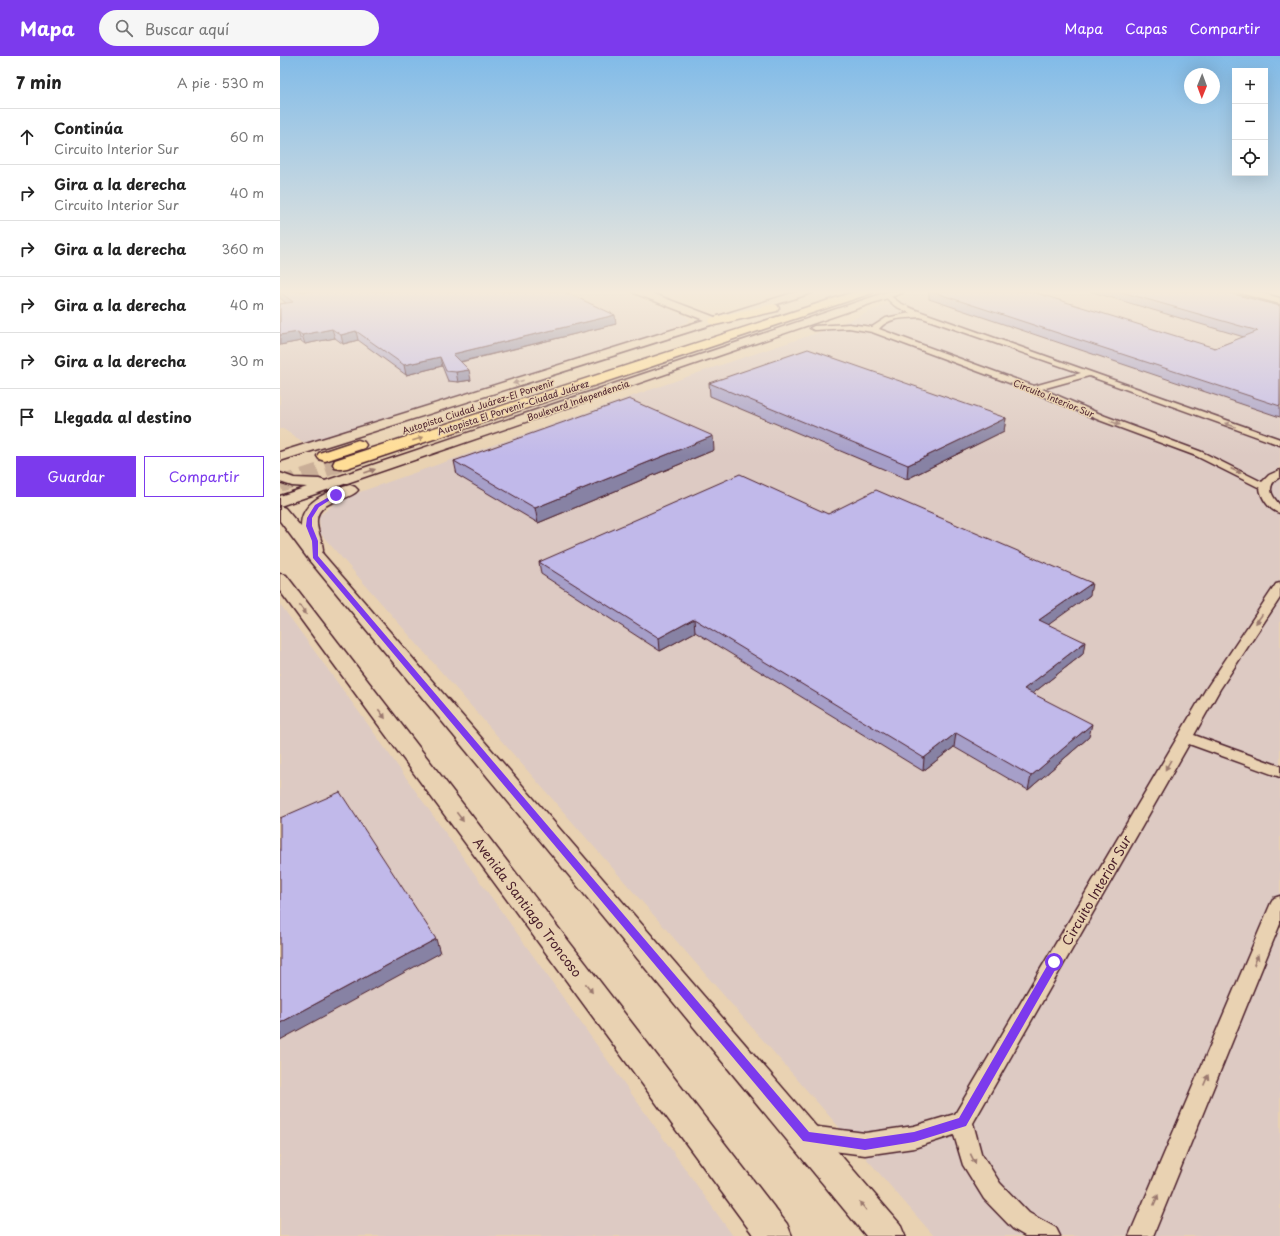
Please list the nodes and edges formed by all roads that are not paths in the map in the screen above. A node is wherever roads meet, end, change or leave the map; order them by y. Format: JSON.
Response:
{"nodes":[{"id":1,"x":639,"y":346,"type":"edge"},
{"id":2,"x":649,"y":346,"type":"edge"},
{"id":3,"x":697,"y":346,"type":"edge"},
{"id":4,"x":721,"y":346,"type":"edge"},
{"id":5,"x":737,"y":346,"type":"edge"},
{"id":6,"x":761,"y":346,"type":"edge"},
{"id":7,"x":918,"y":346,"type":"edge"},
{"id":8,"x":1012,"y":346,"type":"edge"},
{"id":9,"x":681,"y":365,"type":"junction"},
{"id":10,"x":1089,"y":373,"type":"junction"},
{"id":11,"x":1034,"y":389,"type":"junction"},
{"id":12,"x":606,"y":402,"type":"junction"},
{"id":13,"x":1280,"y":442,"type":"edge"},
{"id":14,"x":454,"y":443,"type":"junction"},
{"id":15,"x":280,"y":449,"type":"edge"},
{"id":16,"x":305,"y":450,"type":"junction"},
{"id":17,"x":322,"y":450,"type":"junction"},
{"id":18,"x":280,"y":458,"type":"edge"},
{"id":19,"x":341,"y":464,"type":"tunnel mouth"},
{"id":20,"x":280,"y":469,"type":"edge"},
{"id":21,"x":1280,"y":473,"type":"edge"},
{"id":22,"x":280,"y":477,"type":"edge"},
{"id":23,"x":351,"y":478,"type":"junction"},
{"id":24,"x":1265,"y":487,"type":"junction"},
{"id":25,"x":280,"y":501,"type":"edge"},
{"id":26,"x":1280,"y":510,"type":"edge"},
{"id":27,"x":280,"y":511,"type":"edge"},
{"id":28,"x":315,"y":556,"type":"junction"},
{"id":29,"x":280,"y":579,"type":"edge"},
{"id":30,"x":1280,"y":587,"type":"edge"},
{"id":31,"x":1185,"y":737,"type":"junction"},
{"id":32,"x":1280,"y":772,"type":"edge"},
{"id":33,"x":1280,"y":903,"type":"edge"},
{"id":34,"x":962,"y":1122,"type":"junction"},
{"id":35,"x":806,"y":1137,"type":"junction"},
{"id":36,"x":775,"y":1236,"type":"edge"},
{"id":37,"x":888,"y":1236,"type":"edge"},
{"id":38,"x":1048,"y":1236,"type":"edge"},
{"id":39,"x":1141,"y":1236,"type":"edge"}],
"edges":[{"from":1,"to":17,"type":"main road","one_way":true},
{"from":2,"to":17,"type":"highway","name":"Autopista Ciudad Juárez-El Porvenir"},
{"from":19,"to":3,"type":"highway","name":"Autopista El Porvenir-Ciudad Juárez","one_way":true},
{"from":4,"to":9,"type":"highway"},
{"from":5,"to":9,"type":"main road","name":"Boulevard Independencia"},
{"from":6,"to":12,"type":"main road"},
{"from":7,"to":11,"type":"street","name":"Circuito Interior Sur"},
{"from":8,"to":10,"type":"street"},
{"from":9,"to":14,"type":"main road","name":"Boulevard Independencia"},
{"from":10,"to":11,"type":"street"},
{"from":13,"to":10,"type":"street","one_way":true},
{"from":11,"to":24,"type":"street","name":"Circuito Interior Sur","one_way":true},
{"from":12,"to":14,"type":"main road"},
{"from":12,"to":28,"type":"main road"},
{"from":23,"to":14,"type":"main road","name":"Boulevard Independencia","one_way":true},
{"from":15,"to":17,"type":"main road"},
{"from":16,"to":17,"type":"main road"},
{"from":16,"to":18,"type":"main road"},
{"from":16,"to":20,"type":"main road"},
{"from":21,"to":24,"type":"street"},
{"from":22,"to":23,"type":"main road"},
{"from":23,"to":25,"type":"main road","name":"Boulevard Independencia"},
{"from":24,"to":26,"type":"street"},
{"from":27,"to":28,"type":"main road"},
{"from":28,"to":35,"type":"main road"},
{"from":29,"to":36,"type":"main road","name":"Avenida Santiago Troncoso","one_way":true},
{"from":30,"to":31,"type":"street","name":"Circuito Interior Sur","one_way":true},
{"from":31,"to":32,"type":"street"},
{"from":31,"to":34,"type":"street","name":"Circuito Interior Sur","one_way":true},
{"from":39,"to":33,"type":"street","one_way":true},
{"from":34,"to":35,"type":"street"},
{"from":34,"to":38,"type":"street","one_way":true},
{"from":37,"to":35,"type":"main road","one_way":true}]}
